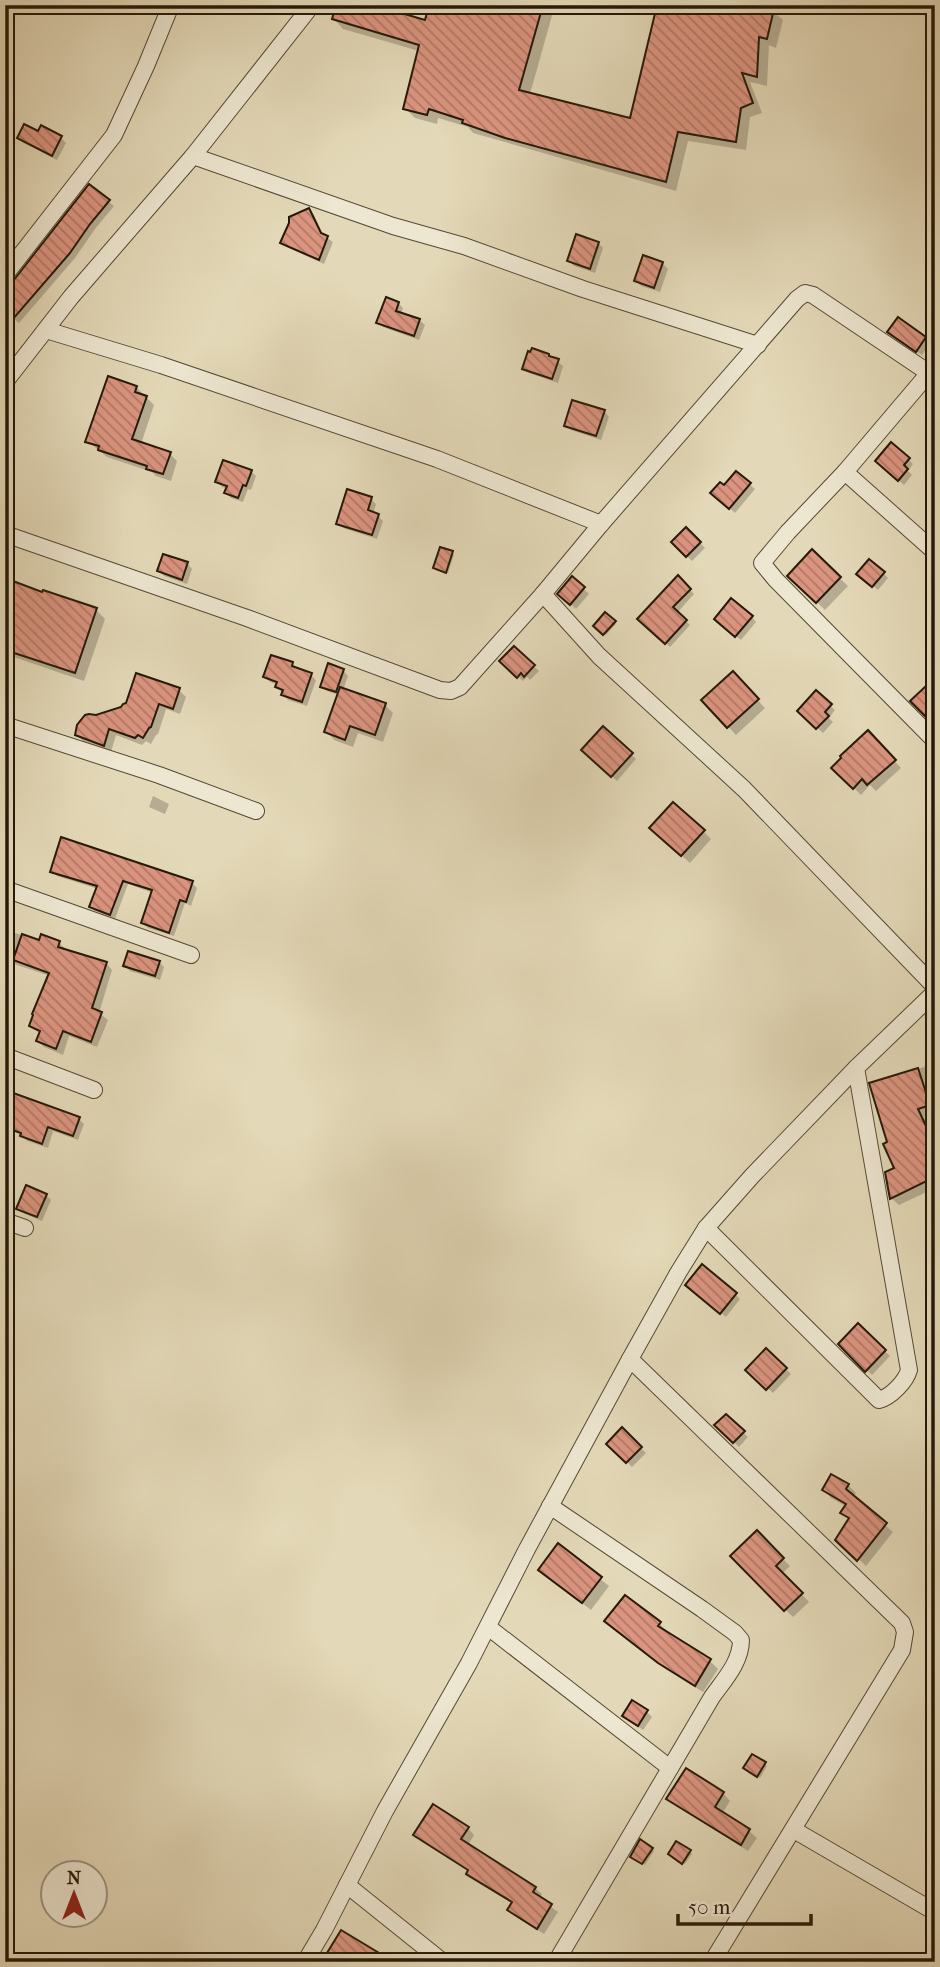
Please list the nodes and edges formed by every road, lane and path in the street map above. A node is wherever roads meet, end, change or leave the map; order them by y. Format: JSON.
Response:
{"nodes":[{"id":1,"x":171,"y":5,"type":"edge"},
{"id":2,"x":312,"y":5,"type":"edge"},
{"id":3,"x":193,"y":156,"type":"junction"},
{"id":4,"x":5,"y":275,"type":"edge"},
{"id":5,"x":46,"y":330,"type":"junction"},
{"id":6,"x":758,"y":345,"type":"junction"},
{"id":7,"x":932,"y":375,"type":"edge"},
{"id":8,"x":5,"y":382,"type":"edge"},
{"id":9,"x":845,"y":472,"type":"junction"},
{"id":10,"x":601,"y":524,"type":"junction"},
{"id":11,"x":5,"y":534,"type":"edge"},
{"id":12,"x":935,"y":552,"type":"edge"},
{"id":13,"x":543,"y":594,"type":"junction"},
{"id":14,"x":5,"y":725,"type":"edge"},
{"id":15,"x":935,"y":741,"type":"edge"},
{"id":16,"x":257,"y":811,"type":"dead end"},
{"id":17,"x":5,"y":890,"type":"edge"},
{"id":18,"x":191,"y":955,"type":"dead end"},
{"id":19,"x":935,"y":987,"type":"edge"},
{"id":20,"x":935,"y":992,"type":"edge"},
{"id":21,"x":5,"y":1056,"type":"edge"},
{"id":22,"x":856,"y":1068,"type":"junction"},
{"id":23,"x":94,"y":1090,"type":"dead end"},
{"id":24,"x":5,"y":1221,"type":"edge"},
{"id":25,"x":25,"y":1228,"type":"dead end"},
{"id":26,"x":706,"y":1228,"type":"junction"},
{"id":27,"x":630,"y":1359,"type":"junction"},
{"id":28,"x":550,"y":1506,"type":"junction"},
{"id":29,"x":488,"y":1627,"type":"junction"},
{"id":30,"x":670,"y":1768,"type":"junction"},
{"id":31,"x":794,"y":1830,"type":"junction"},
{"id":32,"x":347,"y":1885,"type":"junction"},
{"id":33,"x":935,"y":1912,"type":"edge"},
{"id":34,"x":305,"y":1962,"type":"edge"},
{"id":35,"x":443,"y":1962,"type":"edge"},
{"id":36,"x":556,"y":1962,"type":"edge"},
{"id":37,"x":712,"y":1962,"type":"edge"}],
"edges":[{"from":1,"to":4,"type":"street"},
{"from":2,"to":3,"type":"street"},
{"from":3,"to":5,"type":"street"},
{"from":3,"to":6,"type":"street"},
{"from":5,"to":8,"type":"street"},
{"from":5,"to":10,"type":"street"},
{"from":6,"to":7,"type":"street"},
{"from":6,"to":10,"type":"street"},
{"from":7,"to":9,"type":"street"},
{"from":9,"to":12,"type":"street"},
{"from":9,"to":15,"type":"street"},
{"from":10,"to":13,"type":"street"},
{"from":11,"to":13,"type":"street"},
{"from":13,"to":19,"type":"street"},
{"from":14,"to":16,"type":"street"},
{"from":17,"to":18,"type":"street"},
{"from":20,"to":22,"type":"street"},
{"from":21,"to":23,"type":"street"},
{"from":22,"to":26,"type":"street"},
{"from":22,"to":26,"type":"street"},
{"from":24,"to":25,"type":"street"},
{"from":26,"to":27,"type":"street"},
{"from":27,"to":28,"type":"street"},
{"from":27,"to":31,"type":"street"},
{"from":28,"to":29,"type":"street"},
{"from":28,"to":30,"type":"street"},
{"from":29,"to":30,"type":"street"},
{"from":29,"to":32,"type":"street"},
{"from":30,"to":36,"type":"street"},
{"from":31,"to":33,"type":"street"},
{"from":31,"to":37,"type":"street"},
{"from":32,"to":34,"type":"street"},
{"from":32,"to":35,"type":"street"}]}
